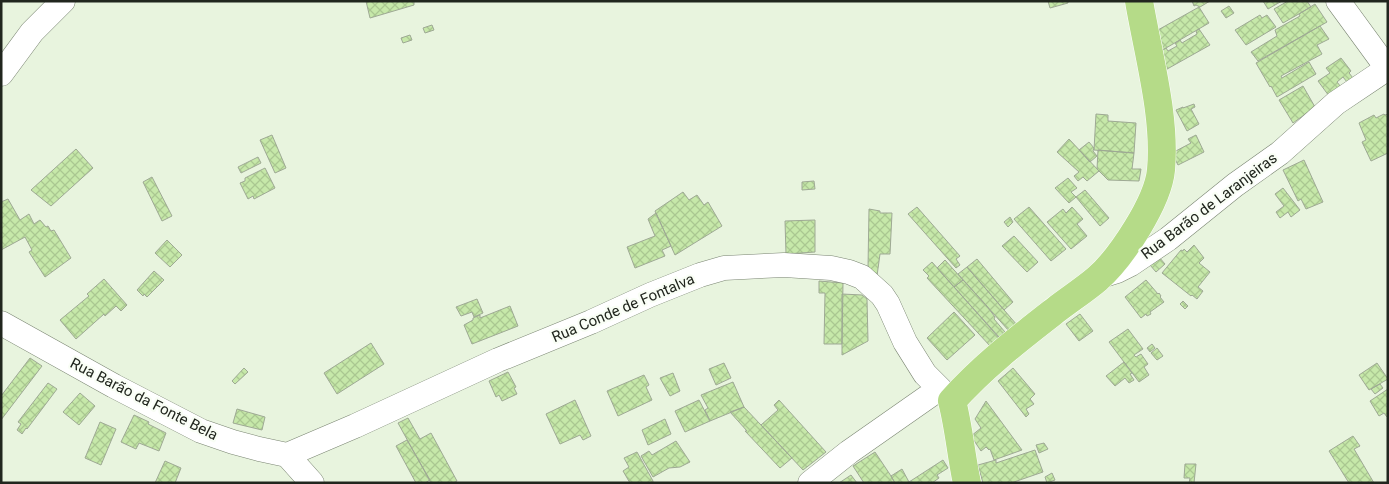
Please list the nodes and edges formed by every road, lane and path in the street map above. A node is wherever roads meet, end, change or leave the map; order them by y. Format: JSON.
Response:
{"nodes":[{"id":1,"x":63,"y":1,"type":"edge"},
{"id":2,"x":1139,"y":1,"type":"edge"},
{"id":3,"x":1338,"y":1,"type":"edge"},
{"id":4,"x":1388,"y":68,"type":"edge"},
{"id":5,"x":1,"y":74,"type":"edge"},
{"id":6,"x":1101,"y":276,"type":"junction"},
{"id":7,"x":1,"y":323,"type":"edge"},
{"id":8,"x":946,"y":395,"type":"junction"},
{"id":9,"x":286,"y":455,"type":"junction"},
{"id":10,"x":312,"y":483,"type":"edge"},
{"id":11,"x":810,"y":483,"type":"edge"},
{"id":12,"x":968,"y":483,"type":"edge"}],
"edges":[{"from":1,"to":5,"type":"street"},
{"from":2,"to":6,"type":"main road"},
{"from":3,"to":4,"type":"street"},
{"from":4,"to":6,"type":"street","name":"Rua Barão de Laranjeiras"},
{"from":6,"to":8,"type":"main road","name":"Rua Barão de Laranjeiras"},
{"from":7,"to":9,"type":"street","name":"Rua Barão da Fonte Bela"},
{"from":8,"to":9,"type":"street","name":"Rua Conde de Fontalva"},
{"from":8,"to":11,"type":"street","name":"Rua Barão de Laranjeiras"},
{"from":8,"to":12,"type":"main road"},
{"from":9,"to":10,"type":"street"}]}
